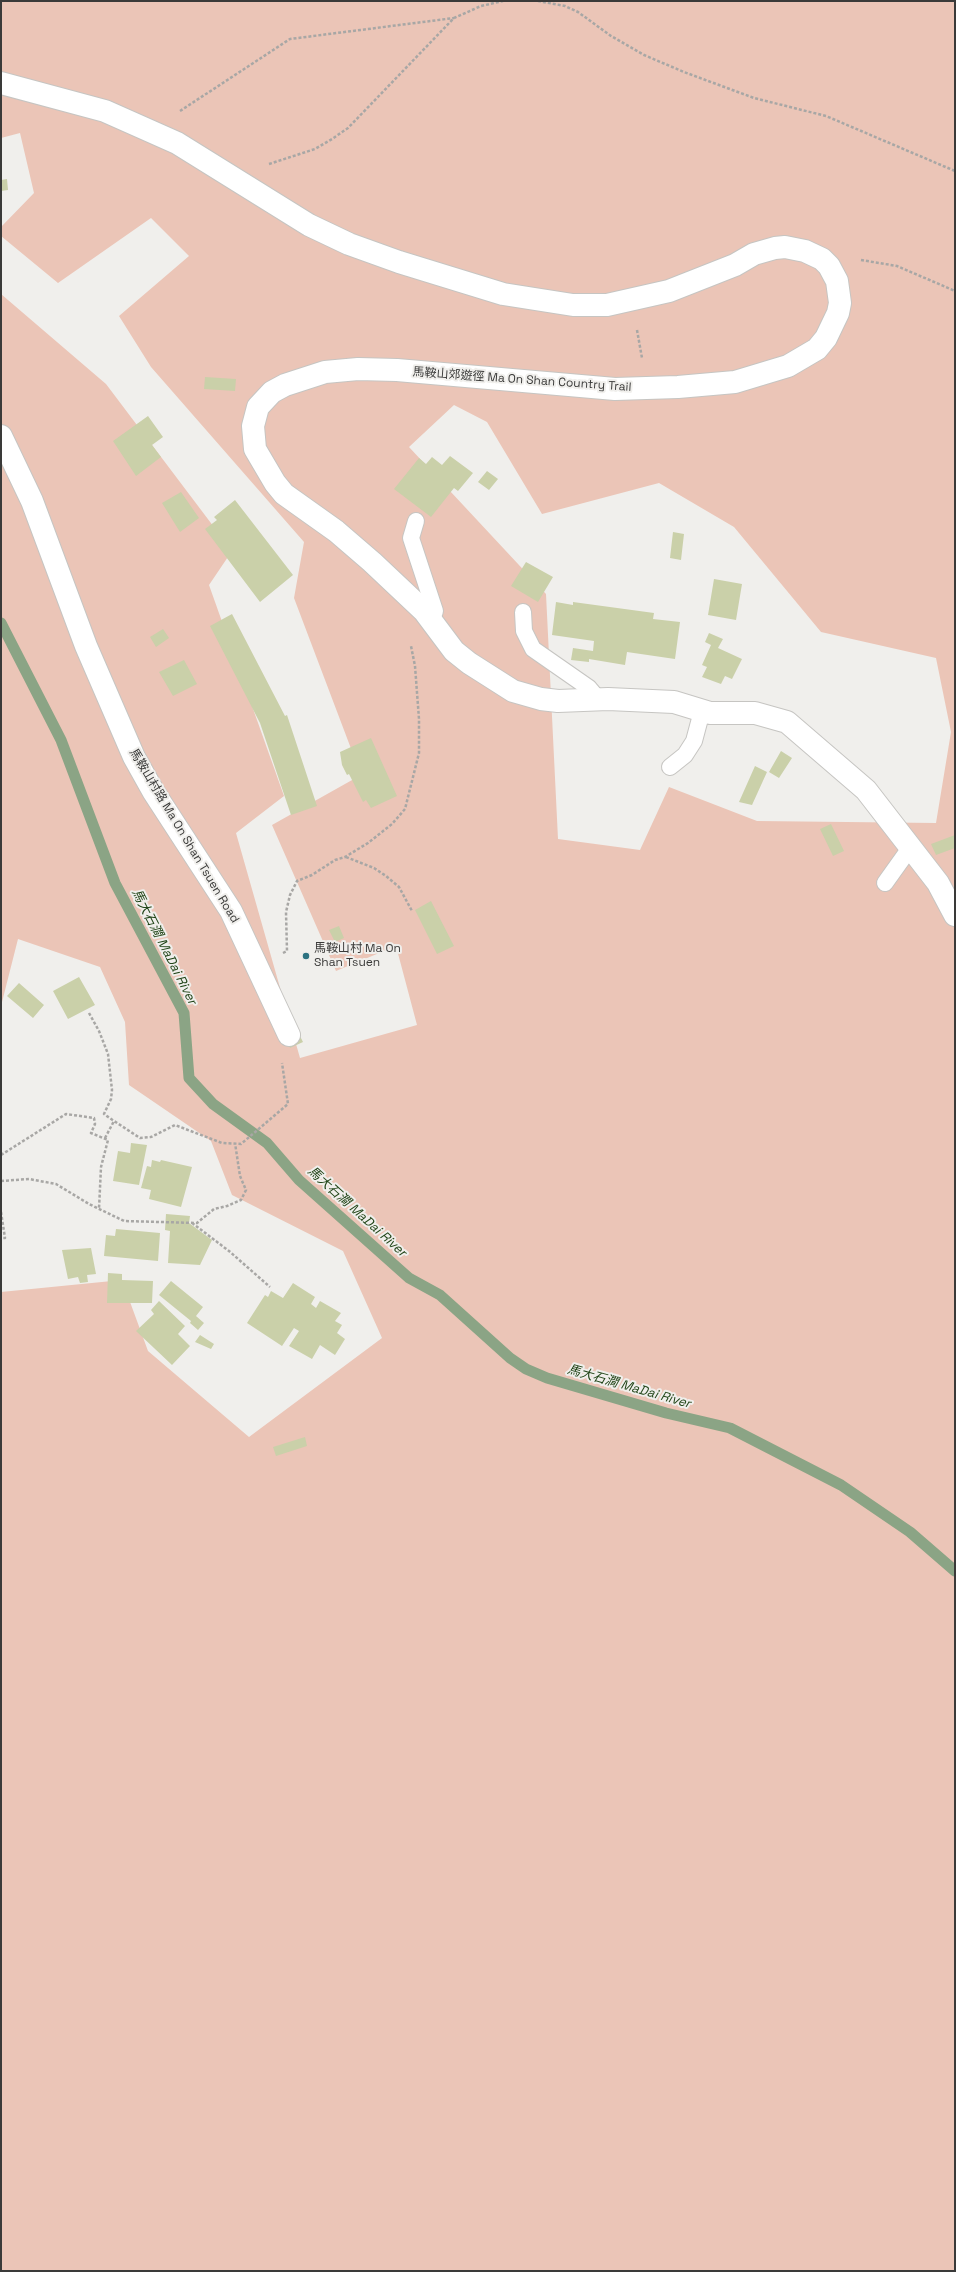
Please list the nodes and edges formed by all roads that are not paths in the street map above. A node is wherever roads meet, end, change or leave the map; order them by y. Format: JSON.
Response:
{"nodes":[{"id":1,"x":1,"y":83,"type":"edge"},
{"id":2,"x":1,"y":436,"type":"edge"},
{"id":3,"x":416,"y":521,"type":"dead end"},
{"id":4,"x":523,"y":612,"type":"dead end"},
{"id":5,"x":431,"y":622,"type":"junction"},
{"id":6,"x":594,"y":700,"type":"junction"},
{"id":7,"x":702,"y":711,"type":"junction"},
{"id":8,"x":670,"y":767,"type":"dead end"},
{"id":9,"x":910,"y":848,"type":"junction"},
{"id":10,"x":885,"y":883,"type":"dead end"},
{"id":11,"x":955,"y":915,"type":"edge"},
{"id":12,"x":289,"y":1035,"type":"road end"}],
"edges":[{"from":1,"to":5,"type":"street","name":"馬鞍山郊遊徑 Ma On Shan Country Trail"},
{"from":2,"to":12,"type":"street","name":"馬鞍山村路 Ma On Shan Tsuen Road"},
{"from":3,"to":5,"type":"lane"},
{"from":4,"to":6,"type":"lane"},
{"from":5,"to":6,"type":"street","name":"馬鞍山郊遊徑 Ma On Shan Country Trail"},
{"from":6,"to":7,"type":"street","name":"馬鞍山郊遊徑 Ma On Shan Country Trail"},
{"from":7,"to":8,"type":"lane"},
{"from":7,"to":9,"type":"street","name":"馬鞍山郊遊徑 Ma On Shan Country Trail"},
{"from":9,"to":10,"type":"lane"},
{"from":9,"to":11,"type":"street","name":"馬鞍山郊遊徑 Ma On Shan Country Trail"}]}
